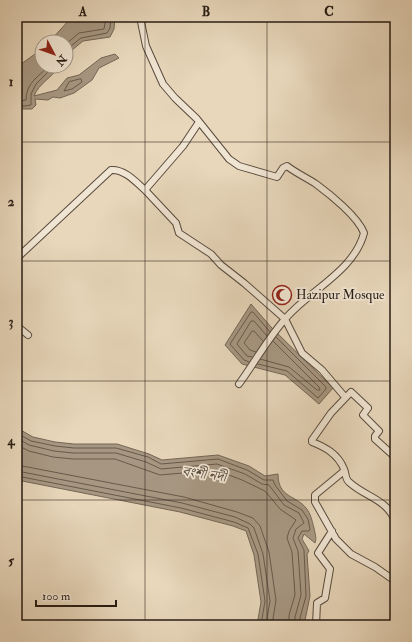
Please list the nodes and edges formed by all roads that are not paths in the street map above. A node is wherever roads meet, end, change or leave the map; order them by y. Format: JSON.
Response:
{"nodes":[{"id":1,"x":140,"y":17,"type":"edge"},
{"id":2,"x":199,"y":122,"type":"junction"},
{"id":3,"x":145,"y":190,"type":"junction"},
{"id":4,"x":17,"y":258,"type":"edge"},
{"id":5,"x":285,"y":319,"type":"junction"},
{"id":6,"x":17,"y":326,"type":"edge"},
{"id":7,"x":28,"y":335,"type":"dead end"},
{"id":8,"x":239,"y":384,"type":"dead end"},
{"id":9,"x":346,"y":397,"type":"junction"},
{"id":10,"x":395,"y":457,"type":"edge"},
{"id":11,"x":344,"y":470,"type":"junction"},
{"id":12,"x":395,"y":521,"type":"edge"},
{"id":13,"x":332,"y":531,"type":"junction"},
{"id":14,"x":395,"y":581,"type":"edge"},
{"id":15,"x":316,"y":625,"type":"edge"}],
"edges":[{"from":1,"to":2,"type":"street"},
{"from":2,"to":3,"type":"street"},
{"from":2,"to":5,"type":"street"},
{"from":3,"to":4,"type":"street"},
{"from":3,"to":5,"type":"street"},
{"from":5,"to":8,"type":"street"},
{"from":5,"to":9,"type":"street"},
{"from":6,"to":7,"type":"street"},
{"from":9,"to":10,"type":"street"},
{"from":9,"to":11,"type":"street"},
{"from":11,"to":12,"type":"street"},
{"from":11,"to":13,"type":"street"},
{"from":13,"to":14,"type":"street"},
{"from":13,"to":15,"type":"street"}]}
